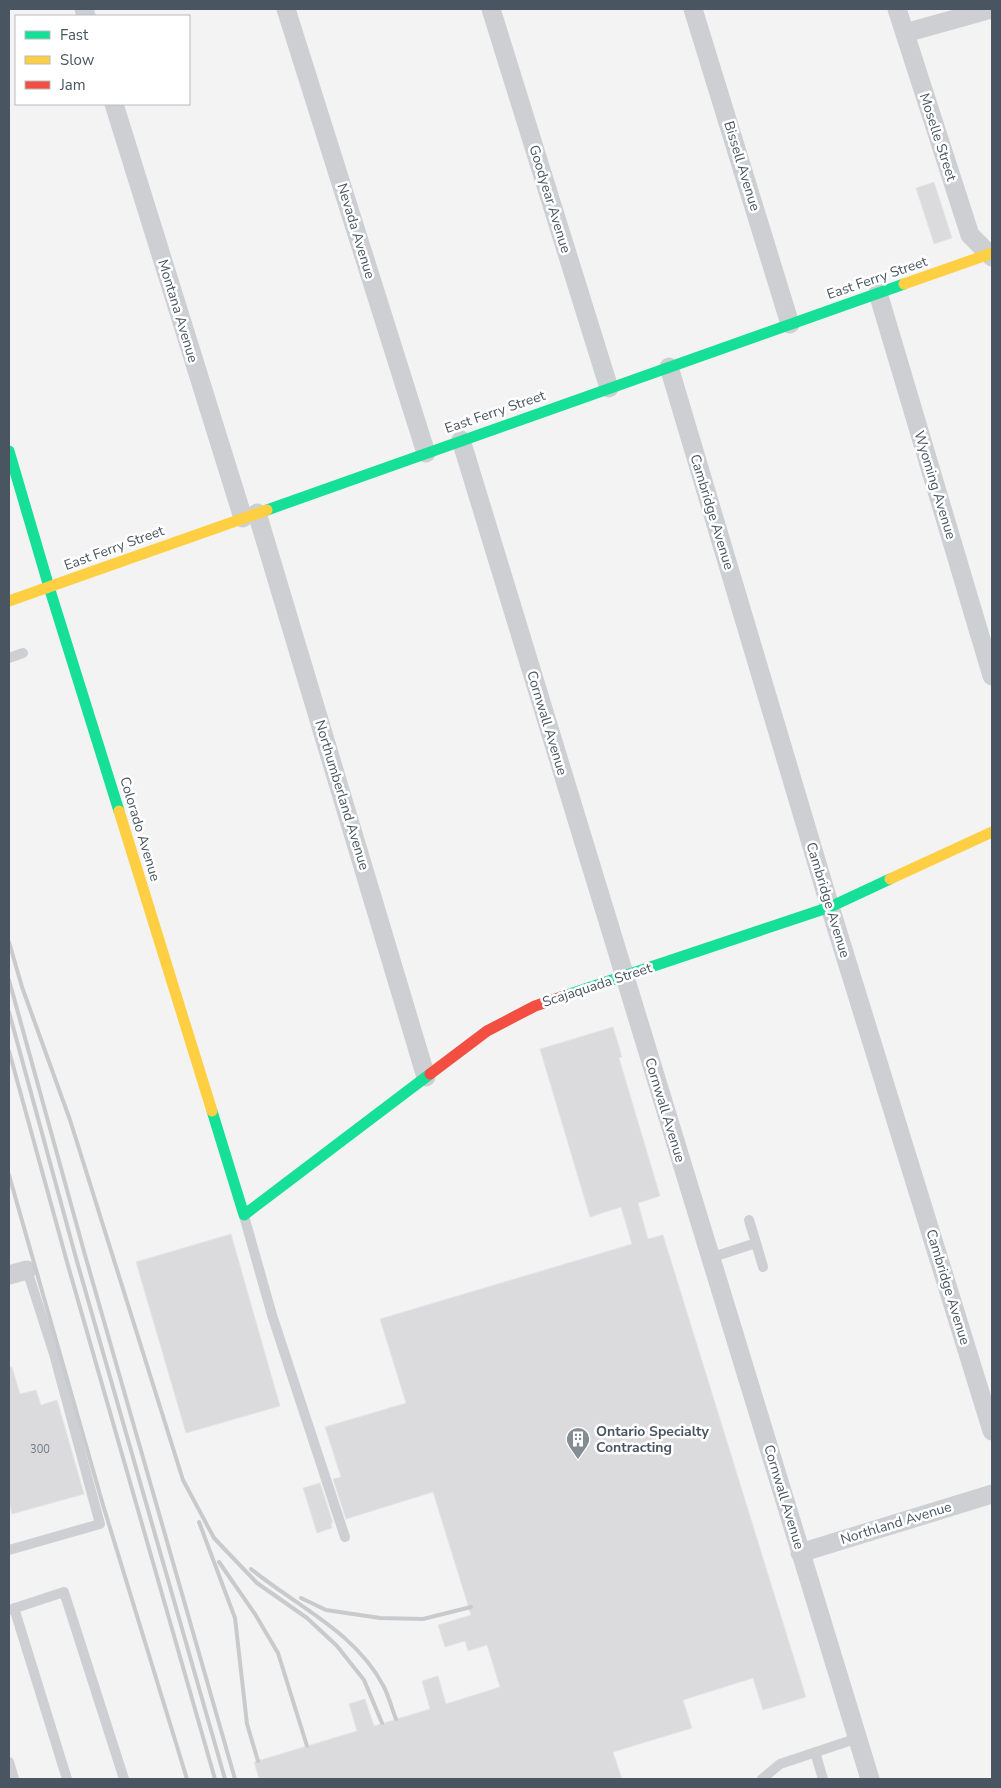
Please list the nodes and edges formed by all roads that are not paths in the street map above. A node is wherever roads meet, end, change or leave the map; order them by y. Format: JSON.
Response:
{"nodes":[{"id":1,"x":286,"y":9,"type":"edge"},
{"id":2,"x":491,"y":9,"type":"edge"},
{"id":3,"x":693,"y":9,"type":"edge"},
{"id":4,"x":897,"y":9,"type":"edge"},
{"id":5,"x":991,"y":9,"type":"edge"},
{"id":6,"x":905,"y":33,"type":"junction"},
{"id":7,"x":114,"y":105,"type":"edge"},
{"id":8,"x":991,"y":255,"type":"edge"},
{"id":9,"x":878,"y":293,"type":"junction"},
{"id":10,"x":790,"y":324,"type":"junction"},
{"id":11,"x":669,"y":367,"type":"junction"},
{"id":12,"x":609,"y":388,"type":"junction"},
{"id":13,"x":461,"y":440,"type":"junction"},
{"id":14,"x":9,"y":451,"type":"edge"},
{"id":15,"x":426,"y":453,"type":"junction"},
{"id":16,"x":250,"y":516,"type":"junction"},
{"id":17,"x":49,"y":587,"type":"junction"},
{"id":18,"x":9,"y":601,"type":"edge"},
{"id":19,"x":23,"y":653,"type":"dead end"},
{"id":20,"x":9,"y":658,"type":"edge"},
{"id":21,"x":992,"y":676,"type":"edge"},
{"id":22,"x":992,"y":832,"type":"edge"},
{"id":23,"x":830,"y":907,"type":"junction"},
{"id":24,"x":624,"y":976,"type":"junction"},
{"id":25,"x":426,"y":1077,"type":"junction"},
{"id":26,"x":244,"y":1215,"type":"junction"},
{"id":27,"x":749,"y":1220,"type":"dead end"},
{"id":28,"x":756,"y":1243,"type":"junction"},
{"id":29,"x":710,"y":1258,"type":"junction"},
{"id":30,"x":763,"y":1266,"type":"dead end"},
{"id":31,"x":27,"y":1270,"type":"joint"},
{"id":32,"x":9,"y":1275,"type":"edge"},
{"id":33,"x":992,"y":1431,"type":"edge"},
{"id":34,"x":992,"y":1494,"type":"edge"},
{"id":35,"x":345,"y":1537,"type":"dead end"},
{"id":36,"x":9,"y":1550,"type":"edge"},
{"id":37,"x":800,"y":1553,"type":"junction"},
{"id":38,"x":12,"y":1609,"type":"edge"},
{"id":39,"x":858,"y":1738,"type":"junction"},
{"id":40,"x":815,"y":1752,"type":"junction"},
{"id":41,"x":9,"y":1762,"type":"edge"},
{"id":42,"x":14,"y":1779,"type":"edge"},
{"id":43,"x":67,"y":1779,"type":"edge"},
{"id":44,"x":124,"y":1779,"type":"edge"},
{"id":45,"x":762,"y":1779,"type":"edge"},
{"id":46,"x":823,"y":1779,"type":"edge"},
{"id":47,"x":870,"y":1779,"type":"edge"}],
"edges":[{"from":1,"to":15,"type":"street","name":"Nevada Avenue"},
{"from":2,"to":12,"type":"street","name":"Goodyear Avenue"},
{"from":3,"to":10,"type":"street","name":"Bissell Avenue"},
{"from":4,"to":6,"type":"street","name":"Moselle Street"},
{"from":5,"to":6,"type":"street"},
{"from":6,"to":8,"type":"street","name":"Moselle Street"},
{"from":7,"to":16,"type":"street","name":"Montana Avenue"},
{"from":8,"to":9,"type":"street","name":"East Ferry Street"},
{"from":9,"to":10,"type":"street","name":"East Ferry Street"},
{"from":9,"to":21,"type":"street","name":"Wyoming Avenue"},
{"from":10,"to":11,"type":"street","name":"East Ferry Street"},
{"from":11,"to":12,"type":"street","name":"East Ferry Street"},
{"from":11,"to":23,"type":"street","name":"Cambridge Avenue"},
{"from":12,"to":13,"type":"street","name":"East Ferry Street"},
{"from":13,"to":15,"type":"street","name":"East Ferry Street"},
{"from":13,"to":24,"type":"street","name":"Cornwall Avenue"},
{"from":14,"to":17,"type":"street","name":"Colorado Avenue"},
{"from":15,"to":16,"type":"street","name":"East Ferry Street"},
{"from":16,"to":17,"type":"street","name":"East Ferry Street"},
{"from":16,"to":25,"type":"street","name":"Northumberland Avenue"},
{"from":17,"to":18,"type":"street","name":"East Ferry Street"},
{"from":17,"to":26,"type":"street","name":"Colorado Avenue"},
{"from":19,"to":20,"type":"lane"},
{"from":22,"to":23,"type":"street","name":"Scajaquada Street"},
{"from":23,"to":24,"type":"street","name":"Scajaquada Street"},
{"from":23,"to":33,"type":"street","name":"Cambridge Avenue"},
{"from":24,"to":25,"type":"street","name":"Scajaquada Street"},
{"from":24,"to":29,"type":"street","name":"Cornwall Avenue"},
{"from":25,"to":26,"type":"street","name":"Scajaquada Street"},
{"from":26,"to":35,"type":"lane"},
{"from":27,"to":28,"type":"lane"},
{"from":28,"to":29,"type":"lane"},
{"from":28,"to":30,"type":"lane"},
{"from":29,"to":37,"type":"street","name":"Cornwall Avenue"},
{"from":31,"to":32,"type":"street"},
{"from":31,"to":36,"type":"lane"},
{"from":34,"to":37,"type":"street","name":"Northland Avenue"},
{"from":37,"to":39,"type":"street","name":"Cornwall Avenue"},
{"from":38,"to":43,"type":"lane"},
{"from":38,"to":44,"type":"lane"},
{"from":39,"to":40,"type":"lane"},
{"from":39,"to":47,"type":"street","name":"Cornwall Avenue"},
{"from":40,"to":45,"type":"lane"},
{"from":40,"to":46,"type":"lane"},
{"from":41,"to":42,"type":"lane"}]}
